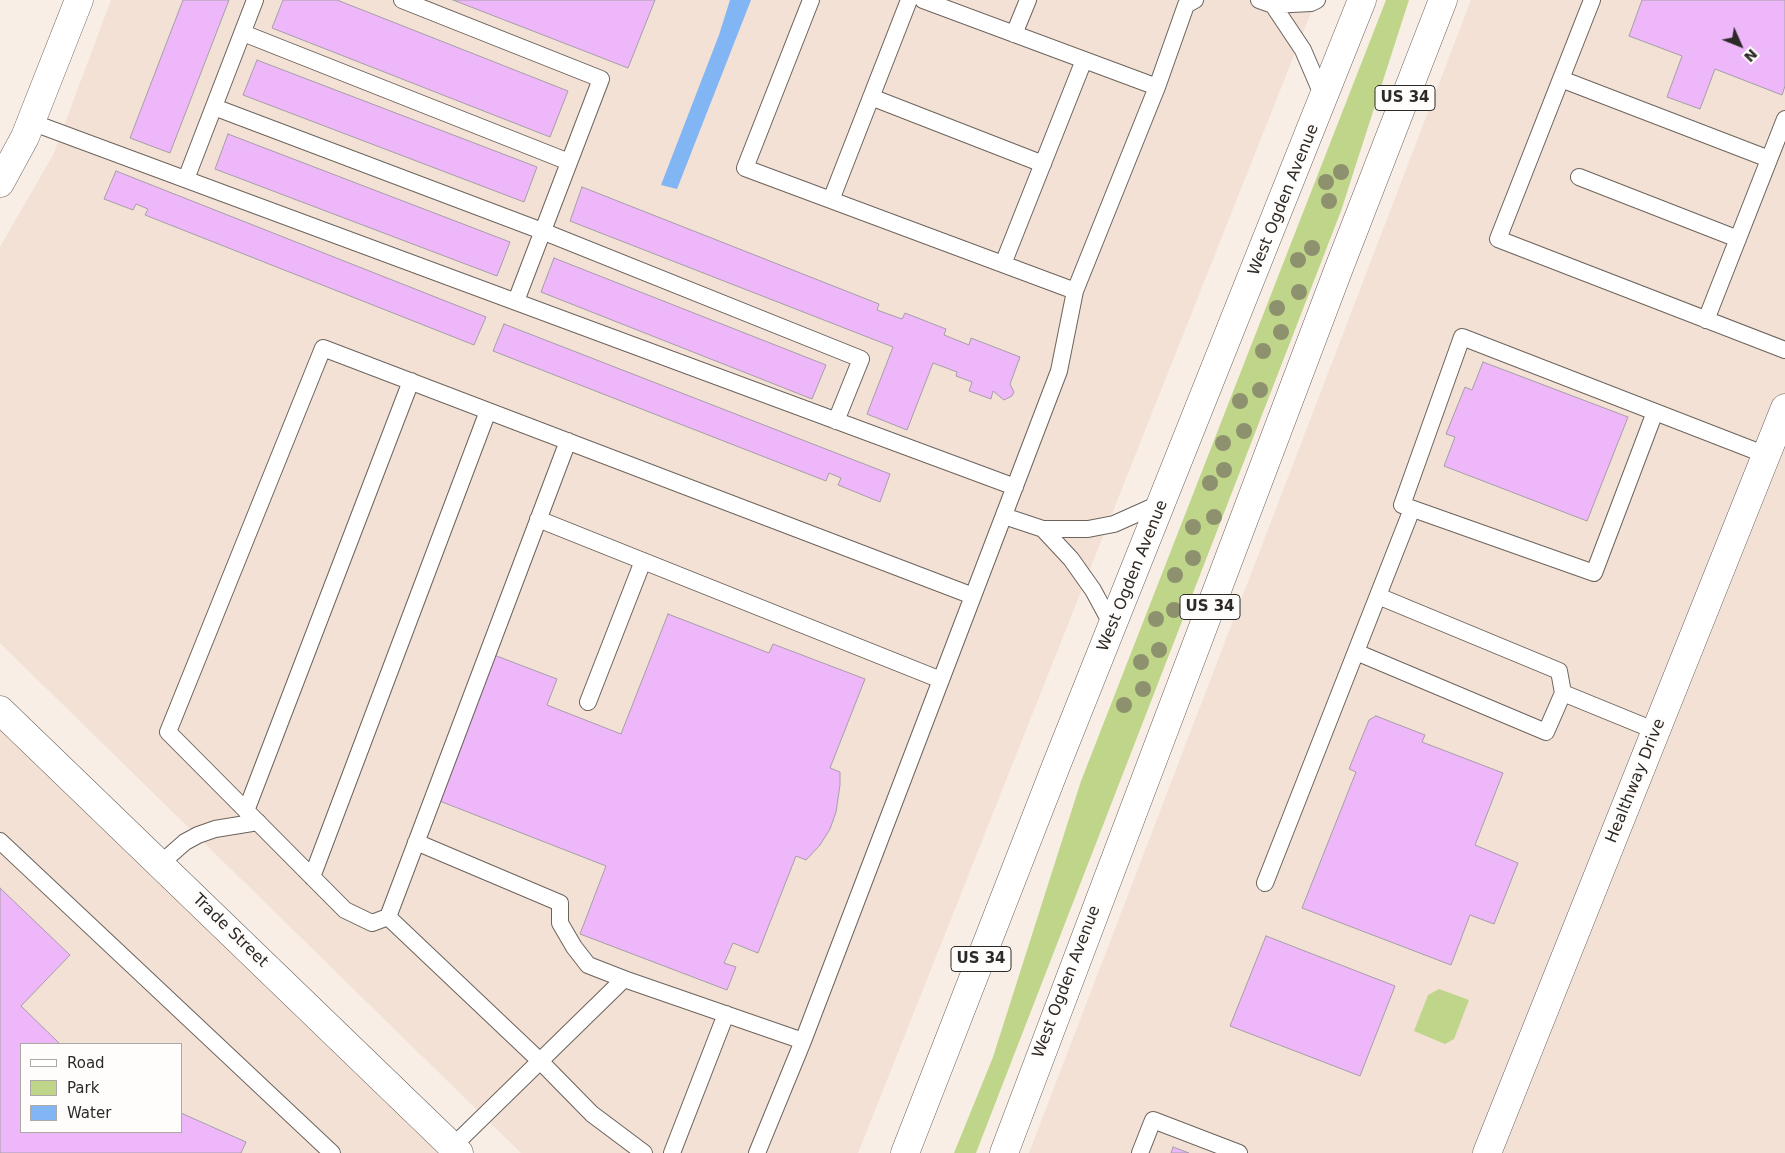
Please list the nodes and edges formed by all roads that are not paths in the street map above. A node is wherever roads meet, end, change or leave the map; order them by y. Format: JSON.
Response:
{"nodes":[{"id":1,"x":79,"y":0,"type":"edge"},
{"id":2,"x":255,"y":0,"type":"edge"},
{"id":3,"x":402,"y":0,"type":"edge"},
{"id":4,"x":811,"y":0,"type":"edge"},
{"id":5,"x":909,"y":0,"type":"edge"},
{"id":6,"x":923,"y":0,"type":"edge"},
{"id":7,"x":1028,"y":0,"type":"edge"},
{"id":8,"x":1195,"y":0,"type":"edge"},
{"id":9,"x":1317,"y":0,"type":"edge"},
{"id":10,"x":1362,"y":0,"type":"edge"},
{"id":11,"x":1443,"y":0,"type":"edge"},
{"id":12,"x":1592,"y":0,"type":"edge"},
{"id":13,"x":1266,"y":3,"type":"edge"},
{"id":14,"x":243,"y":33,"type":"junction"},
{"id":15,"x":1014,"y":34,"type":"junction"},
{"id":16,"x":1084,"y":60,"type":"junction"},
{"id":17,"x":1561,"y":78,"type":"junction"},
{"id":18,"x":1157,"y":87,"type":"junction"},
{"id":19,"x":871,"y":97,"type":"junction"},
{"id":20,"x":1324,"y":99,"type":"junction"},
{"id":21,"x":214,"y":107,"type":"junction"},
{"id":22,"x":1785,"y":119,"type":"edge"},
{"id":23,"x":30,"y":122,"type":"junction"},
{"id":24,"x":1769,"y":159,"type":"junction"},
{"id":25,"x":569,"y":162,"type":"junction"},
{"id":26,"x":1043,"y":164,"type":"junction"},
{"id":27,"x":1578,"y":177,"type":"dead end"},
{"id":28,"x":186,"y":179,"type":"junction"},
{"id":29,"x":0,"y":184,"type":"edge"},
{"id":30,"x":831,"y":200,"type":"junction"},
{"id":31,"x":542,"y":231,"type":"junction"},
{"id":32,"x":1738,"y":239,"type":"junction"},
{"id":33,"x":1003,"y":264,"type":"junction"},
{"id":34,"x":1075,"y":291,"type":"junction"},
{"id":35,"x":516,"y":301,"type":"junction"},
{"id":36,"x":1706,"y":320,"type":"junction"},
{"id":37,"x":1785,"y":350,"type":"edge"},
{"id":38,"x":411,"y":381,"type":"junction"},
{"id":39,"x":1785,"y":408,"type":"edge"},
{"id":40,"x":488,"y":411,"type":"junction"},
{"id":41,"x":1655,"y":412,"type":"junction"},
{"id":42,"x":836,"y":421,"type":"junction"},
{"id":43,"x":568,"y":442,"type":"junction"},
{"id":44,"x":1766,"y":455,"type":"junction"},
{"id":45,"x":1015,"y":488,"type":"junction"},
{"id":46,"x":1164,"y":502,"type":"junction"},
{"id":47,"x":1412,"y":509,"type":"junction"},
{"id":48,"x":1004,"y":516,"type":"junction"},
{"id":49,"x":538,"y":520,"type":"junction"},
{"id":50,"x":1043,"y":529,"type":"junction"},
{"id":51,"x":643,"y":562,"type":"junction"},
{"id":52,"x":973,"y":596,"type":"junction"},
{"id":53,"x":1378,"y":596,"type":"junction"},
{"id":54,"x":1113,"y":627,"type":"junction"},
{"id":55,"x":1356,"y":652,"type":"junction"},
{"id":56,"x":941,"y":680,"type":"junction"},
{"id":57,"x":1563,"y":693,"type":"junction"},
{"id":58,"x":588,"y":702,"type":"dead end"},
{"id":59,"x":0,"y":710,"type":"edge"},
{"id":60,"x":1656,"y":731,"type":"junction"},
{"id":61,"x":252,"y":816,"type":"junction"},
{"id":62,"x":0,"y":841,"type":"edge"},
{"id":63,"x":416,"y":842,"type":"junction"},
{"id":64,"x":160,"y":864,"type":"junction"},
{"id":65,"x":312,"y":877,"type":"junction"},
{"id":66,"x":1265,"y":883,"type":"dead end"},
{"id":67,"x":388,"y":917,"type":"junction"},
{"id":68,"x":624,"y":979,"type":"junction"},
{"id":69,"x":726,"y":1014,"type":"junction"},
{"id":70,"x":803,"y":1041,"type":"junction"},
{"id":71,"x":540,"y":1061,"type":"junction"},
{"id":72,"x":452,"y":1151,"type":"edge"},
{"id":73,"x":332,"y":1153,"type":"edge"},
{"id":74,"x":644,"y":1153,"type":"edge"},
{"id":75,"x":672,"y":1153,"type":"edge"},
{"id":76,"x":757,"y":1153,"type":"edge"},
{"id":77,"x":905,"y":1153,"type":"edge"},
{"id":78,"x":1004,"y":1153,"type":"edge"},
{"id":79,"x":1140,"y":1153,"type":"edge"},
{"id":80,"x":1239,"y":1153,"type":"edge"},
{"id":81,"x":1487,"y":1153,"type":"edge"}],
"edges":[{"from":1,"to":23,"type":"main road"},
{"from":2,"to":14,"type":"lane"},
{"from":3,"to":25,"type":"lane"},
{"from":4,"to":30,"type":"lane"},
{"from":5,"to":19,"type":"lane"},
{"from":6,"to":15,"type":"lane"},
{"from":7,"to":15,"type":"lane"},
{"from":8,"to":18,"type":"lane"},
{"from":9,"to":13,"type":"lane"},
{"from":10,"to":20,"type":"main road","name":"West Ogden Avenue","number":"US 34"},
{"from":11,"to":78,"type":"main road","name":"West Ogden Avenue","number":"US 34"},
{"from":12,"to":17,"type":"lane"},
{"from":13,"to":20,"type":"lane"},
{"from":14,"to":21,"type":"lane"},
{"from":14,"to":25,"type":"lane"},
{"from":15,"to":16,"type":"lane"},
{"from":16,"to":18,"type":"lane"},
{"from":16,"to":26,"type":"lane"},
{"from":17,"to":24,"type":"lane"},
{"from":17,"to":36,"type":"lane"},
{"from":18,"to":34,"type":"lane"},
{"from":19,"to":26,"type":"lane"},
{"from":19,"to":30,"type":"lane"},
{"from":20,"to":46,"type":"main road","name":"West Ogden Avenue","number":"US 34"},
{"from":21,"to":28,"type":"lane"},
{"from":21,"to":31,"type":"lane"},
{"from":22,"to":24,"type":"lane"},
{"from":23,"to":28,"type":"lane"},
{"from":23,"to":29,"type":"main road"},
{"from":24,"to":32,"type":"lane"},
{"from":25,"to":31,"type":"lane"},
{"from":26,"to":33,"type":"lane"},
{"from":27,"to":32,"type":"lane"},
{"from":28,"to":35,"type":"lane"},
{"from":30,"to":33,"type":"lane"},
{"from":31,"to":35,"type":"lane"},
{"from":31,"to":42,"type":"lane"},
{"from":32,"to":36,"type":"lane"},
{"from":33,"to":34,"type":"lane"},
{"from":34,"to":45,"type":"lane"},
{"from":35,"to":42,"type":"lane"},
{"from":36,"to":37,"type":"lane"},
{"from":38,"to":40,"type":"lane"},
{"from":38,"to":61,"type":"lane"},
{"from":38,"to":61,"type":"lane"},
{"from":39,"to":44,"type":"main road","name":"Healthway Drive"},
{"from":40,"to":43,"type":"lane"},
{"from":40,"to":65,"type":"lane"},
{"from":41,"to":44,"type":"lane"},
{"from":41,"to":47,"type":"lane"},
{"from":41,"to":47,"type":"lane"},
{"from":42,"to":45,"type":"lane"},
{"from":43,"to":49,"type":"lane"},
{"from":43,"to":52,"type":"lane"},
{"from":44,"to":60,"type":"main road","name":"Healthway Drive"},
{"from":45,"to":48,"type":"lane"},
{"from":46,"to":50,"type":"lane"},
{"from":46,"to":54,"type":"main road","name":"West Ogden Avenue","number":"US 34"},
{"from":47,"to":53,"type":"lane"},
{"from":48,"to":50,"type":"lane"},
{"from":48,"to":52,"type":"lane"},
{"from":49,"to":51,"type":"lane"},
{"from":49,"to":63,"type":"lane"},
{"from":50,"to":54,"type":"lane"},
{"from":51,"to":56,"type":"lane"},
{"from":51,"to":58,"type":"lane"},
{"from":52,"to":56,"type":"lane"},
{"from":53,"to":55,"type":"lane"},
{"from":53,"to":57,"type":"lane"},
{"from":54,"to":77,"type":"main road","name":"West Ogden Avenue","number":"US 34"},
{"from":55,"to":57,"type":"lane"},
{"from":55,"to":66,"type":"lane"},
{"from":56,"to":70,"type":"lane"},
{"from":57,"to":60,"type":"lane"},
{"from":59,"to":64,"type":"main road","name":"Trade Street"},
{"from":60,"to":81,"type":"main road","name":"Healthway Drive"},
{"from":61,"to":64,"type":"lane"},
{"from":61,"to":65,"type":"lane"},
{"from":62,"to":73,"type":"lane"},
{"from":63,"to":67,"type":"lane"},
{"from":63,"to":68,"type":"lane"},
{"from":64,"to":72,"type":"main road","name":"Trade Street"},
{"from":65,"to":67,"type":"lane"},
{"from":67,"to":71,"type":"lane"},
{"from":68,"to":69,"type":"lane"},
{"from":68,"to":71,"type":"lane"},
{"from":69,"to":70,"type":"lane"},
{"from":69,"to":75,"type":"lane"},
{"from":70,"to":76,"type":"lane"},
{"from":71,"to":72,"type":"lane"},
{"from":71,"to":74,"type":"lane"},
{"from":79,"to":80,"type":"lane"}]}
